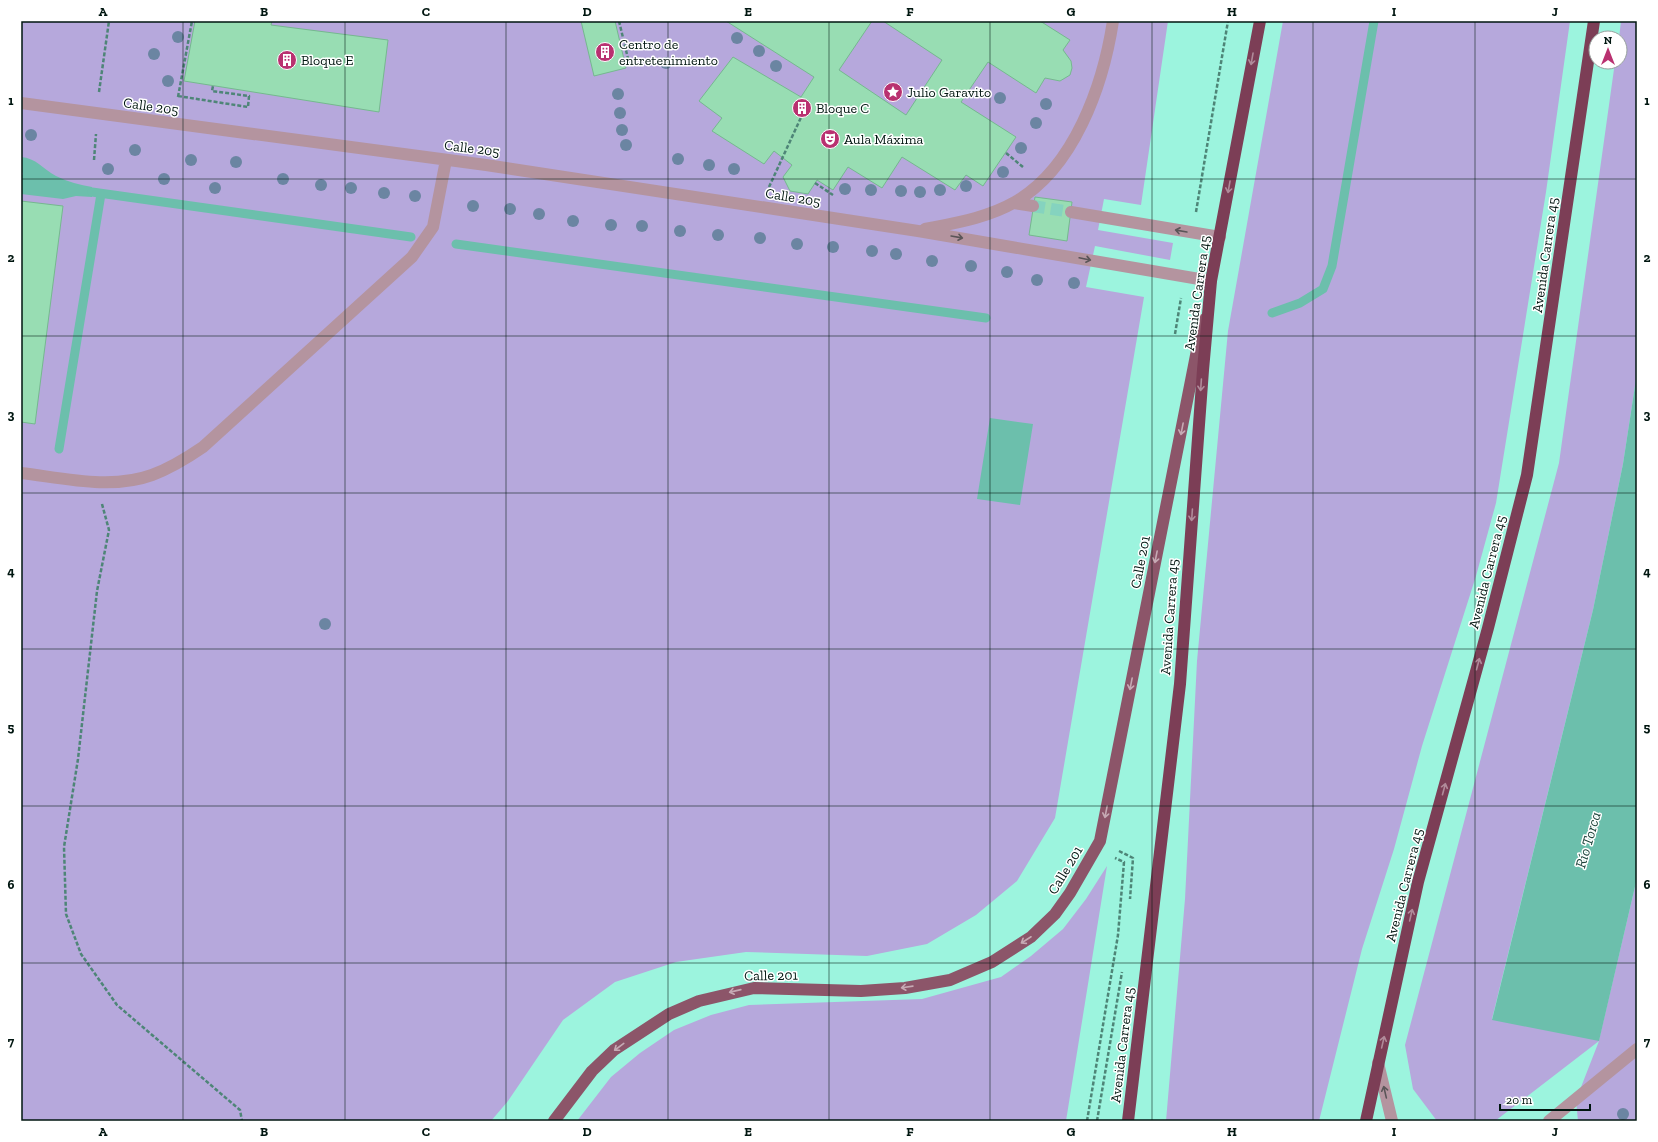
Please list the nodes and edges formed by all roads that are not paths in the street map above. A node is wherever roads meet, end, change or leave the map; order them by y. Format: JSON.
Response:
{"nodes":[{"id":1,"x":1113,"y":21,"type":"edge"},
{"id":2,"x":1260,"y":21,"type":"edge"},
{"id":3,"x":1594,"y":21,"type":"edge"},
{"id":4,"x":21,"y":103,"type":"edge"},
{"id":5,"x":446,"y":160,"type":"junction"},
{"id":6,"x":1014,"y":203,"type":"junction"},
{"id":7,"x":1033,"y":206,"type":"tunnel mouth"},
{"id":8,"x":1071,"y":212,"type":"tunnel mouth"},
{"id":9,"x":918,"y":231,"type":"junction"},
{"id":10,"x":1220,"y":237,"type":"junction"},
{"id":11,"x":1211,"y":281,"type":"junction"},
{"id":12,"x":21,"y":474,"type":"edge"},
{"id":13,"x":1637,"y":1049,"type":"edge"},
{"id":14,"x":1378,"y":1063,"type":"junction"},
{"id":15,"x":1372,"y":1090,"type":"junction"},
{"id":16,"x":1131,"y":1099,"type":"junction"},
{"id":17,"x":554,"y":1121,"type":"edge"},
{"id":18,"x":1128,"y":1121,"type":"edge"},
{"id":19,"x":1133,"y":1121,"type":"edge"},
{"id":20,"x":1360,"y":1121,"type":"edge"},
{"id":21,"x":1366,"y":1121,"type":"edge"},
{"id":22,"x":1392,"y":1121,"type":"edge"},
{"id":23,"x":1549,"y":1121,"type":"edge"}],
"edges":[{"from":1,"to":6,"type":"lane"},
{"from":2,"to":10,"type":"highway","name":"Avenida Carrera 45","one_way":true},
{"from":14,"to":3,"type":"highway","name":"Avenida Carrera 45","one_way":true},
{"from":4,"to":5,"type":"lane","name":"Calle 205"},
{"from":5,"to":9,"type":"lane","name":"Calle 205"},
{"from":5,"to":12,"type":"lane"},
{"from":6,"to":7,"type":"lane"},
{"from":6,"to":9,"type":"lane"},
{"from":10,"to":8,"type":"lane","one_way":true},
{"from":9,"to":11,"type":"lane","name":"Calle 205","one_way":true},
{"from":10,"to":11,"type":"highway","name":"Avenida Carrera 45"},
{"from":11,"to":16,"type":"highway","name":"Avenida Carrera 45","one_way":true},
{"from":11,"to":17,"type":"main road","name":"Calle 201","one_way":true},
{"from":13,"to":23,"type":"lane"},
{"from":14,"to":15,"type":"highway","name":"Avenida Carrera 45"},
{"from":22,"to":14,"type":"lane","one_way":true},
{"from":15,"to":20,"type":"highway"},
{"from":15,"to":21,"type":"highway","name":"Avenida Carrera 45"},
{"from":16,"to":18,"type":"highway","name":"Avenida Carrera 45"},
{"from":16,"to":19,"type":"highway"}]}
